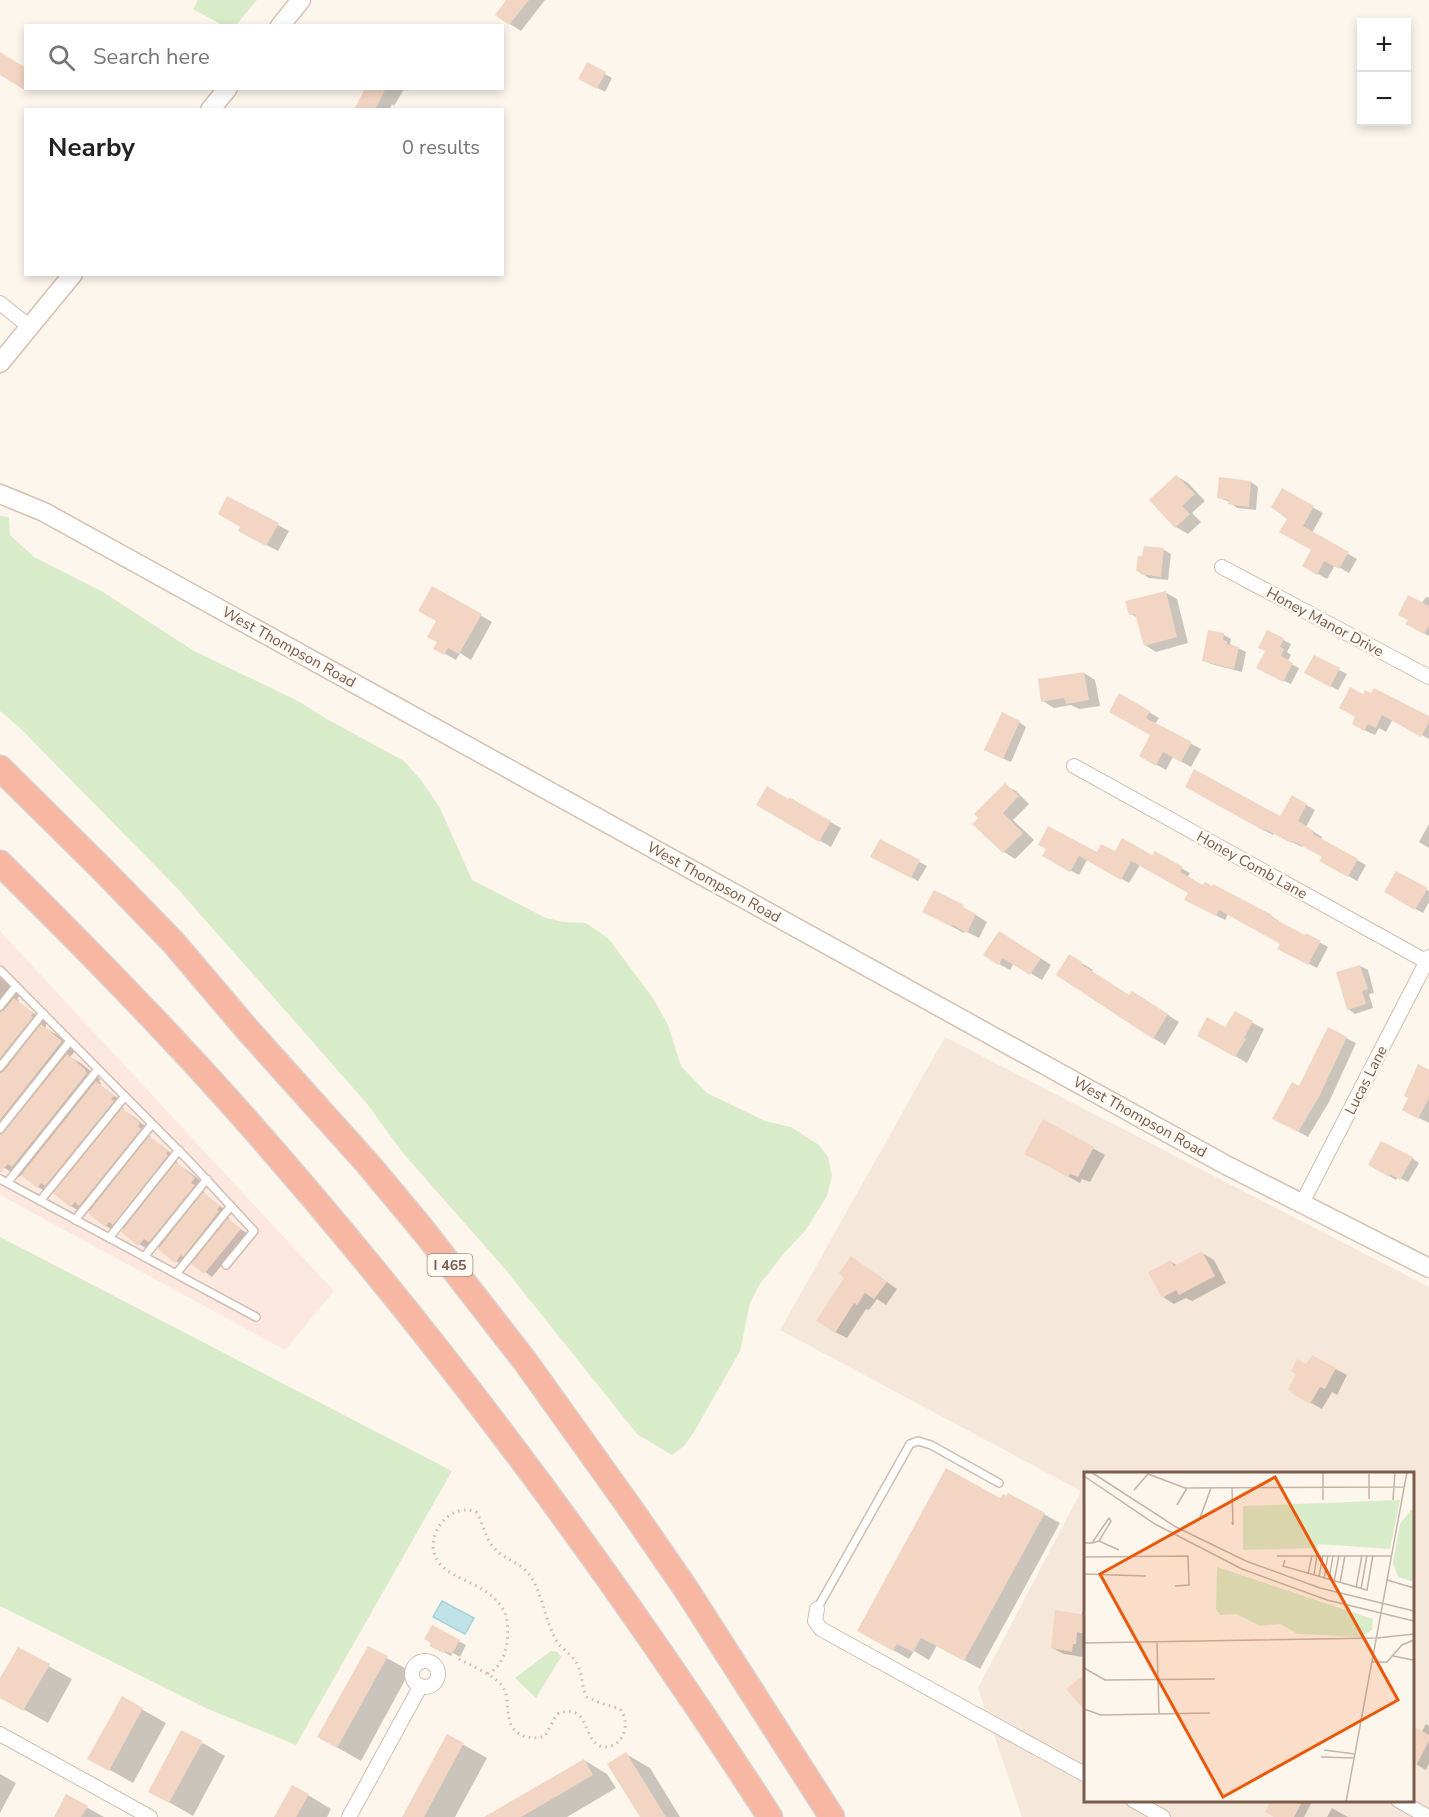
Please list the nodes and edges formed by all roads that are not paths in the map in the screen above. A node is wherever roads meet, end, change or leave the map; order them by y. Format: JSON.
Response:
{"nodes":[{"id":1,"x":301,"y":0,"type":"edge"},
{"id":2,"x":282,"y":24,"type":"edge"},
{"id":3,"x":226,"y":90,"type":"edge"},
{"id":4,"x":212,"y":108,"type":"edge"},
{"id":5,"x":71,"y":276,"type":"edge"},
{"id":6,"x":0,"y":303,"type":"edge"},
{"id":7,"x":30,"y":327,"type":"junction"},
{"id":8,"x":0,"y":363,"type":"edge"},
{"id":9,"x":0,"y":494,"type":"edge"},
{"id":10,"x":1222,"y":567,"type":"dead end"},
{"id":11,"x":1429,"y":677,"type":"edge"},
{"id":12,"x":1074,"y":766,"type":"dead end"},
{"id":13,"x":0,"y":768,"type":"edge"},
{"id":14,"x":0,"y":863,"type":"edge"},
{"id":15,"x":1428,"y":961,"type":"edge"},
{"id":16,"x":0,"y":970,"type":"edge"},
{"id":17,"x":16,"y":986,"type":"junction"},
{"id":18,"x":0,"y":1006,"type":"edge"},
{"id":19,"x":43,"y":1013,"type":"junction"},
{"id":20,"x":70,"y":1041,"type":"junction"},
{"id":21,"x":0,"y":1066,"type":"edge"},
{"id":22,"x":98,"y":1069,"type":"junction"},
{"id":23,"x":124,"y":1096,"type":"junction"},
{"id":24,"x":152,"y":1124,"type":"junction"},
{"id":25,"x":0,"y":1129,"type":"edge"},
{"id":26,"x":179,"y":1150,"type":"junction"},
{"id":27,"x":207,"y":1179,"type":"junction"},
{"id":28,"x":3,"y":1181,"type":"edge"},
{"id":29,"x":40,"y":1201,"type":"junction"},
{"id":30,"x":1302,"y":1203,"type":"junction"},
{"id":31,"x":231,"y":1206,"type":"junction"},
{"id":32,"x":75,"y":1220,"type":"junction"},
{"id":33,"x":109,"y":1238,"type":"junction"},
{"id":34,"x":144,"y":1257,"type":"junction"},
{"id":35,"x":226,"y":1265,"type":"dead end"},
{"id":36,"x":1429,"y":1268,"type":"edge"},
{"id":37,"x":176,"y":1274,"type":"junction"},
{"id":38,"x":256,"y":1317,"type":"dead end"},
{"id":39,"x":999,"y":1483,"type":"dead end"},
{"id":40,"x":817,"y":1609,"type":"joint"},
{"id":41,"x":420,"y":1687,"type":"dead end"},
{"id":42,"x":0,"y":1734,"type":"edge"},
{"id":43,"x":1084,"y":1774,"type":"edge"},
{"id":44,"x":1137,"y":1802,"type":"edge"},
{"id":45,"x":1402,"y":1802,"type":"edge"},
{"id":46,"x":150,"y":1817,"type":"edge"},
{"id":47,"x":349,"y":1817,"type":"edge"},
{"id":48,"x":770,"y":1817,"type":"edge"},
{"id":49,"x":832,"y":1817,"type":"edge"},
{"id":50,"x":1163,"y":1817,"type":"edge"},
{"id":51,"x":1428,"y":1817,"type":"edge"}],
"edges":[{"from":1,"to":2,"type":"main road"},
{"from":3,"to":4,"type":"main road"},
{"from":5,"to":7,"type":"main road"},
{"from":6,"to":7,"type":"street"},
{"from":7,"to":8,"type":"main road"},
{"from":9,"to":30,"type":"main road","name":"West Thompson Road"},
{"from":10,"to":11,"type":"street","name":"Honey Manor Drive"},
{"from":12,"to":15,"type":"street","name":"Honey Comb Lane"},
{"from":13,"to":49,"type":"highway","number":"I 465"},
{"from":14,"to":48,"type":"highway"},
{"from":15,"to":30,"type":"street","name":"Lucas Lane"},
{"from":16,"to":17,"type":"lane"},
{"from":17,"to":18,"type":"lane"},
{"from":17,"to":19,"type":"lane"},
{"from":19,"to":20,"type":"lane"},
{"from":19,"to":21,"type":"lane"},
{"from":20,"to":22,"type":"lane"},
{"from":20,"to":25,"type":"lane"},
{"from":22,"to":23,"type":"lane"},
{"from":22,"to":28,"type":"lane"},
{"from":23,"to":24,"type":"lane"},
{"from":23,"to":29,"type":"lane"},
{"from":24,"to":26,"type":"lane"},
{"from":24,"to":32,"type":"lane"},
{"from":26,"to":27,"type":"lane"},
{"from":26,"to":33,"type":"lane"},
{"from":27,"to":31,"type":"lane"},
{"from":27,"to":34,"type":"lane"},
{"from":28,"to":29,"type":"lane"},
{"from":29,"to":32,"type":"lane"},
{"from":30,"to":36,"type":"main road","name":"West Thompson Road"},
{"from":31,"to":35,"type":"lane"},
{"from":31,"to":37,"type":"lane"},
{"from":32,"to":33,"type":"lane"},
{"from":33,"to":34,"type":"lane"},
{"from":34,"to":37,"type":"lane"},
{"from":37,"to":38,"type":"lane"},
{"from":39,"to":40,"type":"lane"},
{"from":40,"to":43,"type":"street"},
{"from":41,"to":47,"type":"street"},
{"from":42,"to":46,"type":"street"},
{"from":44,"to":50,"type":"street"},
{"from":45,"to":51,"type":"street"}]}
